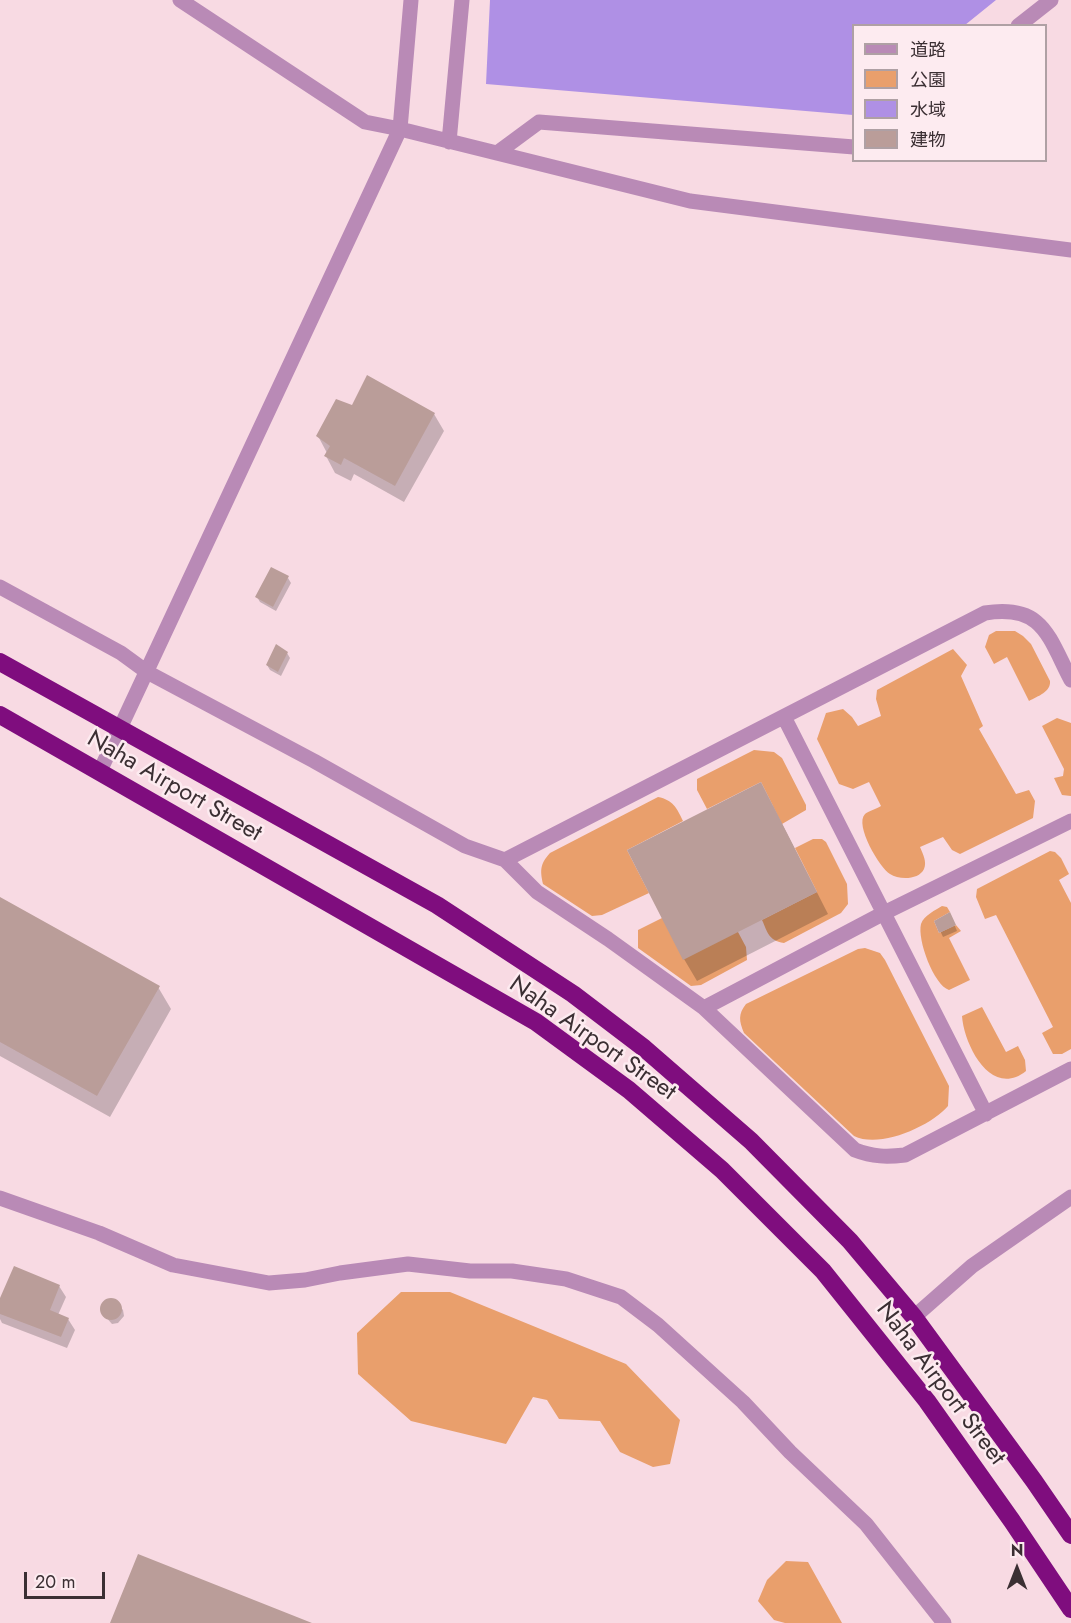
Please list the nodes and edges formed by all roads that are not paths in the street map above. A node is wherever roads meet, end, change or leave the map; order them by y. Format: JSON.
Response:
{"nodes":[{"id":1,"x":180,"y":0,"type":"edge"},
{"id":2,"x":411,"y":0,"type":"edge"},
{"id":3,"x":462,"y":0,"type":"edge"},
{"id":4,"x":1051,"y":0,"type":"edge"},
{"id":5,"x":1021,"y":24,"type":"edge"},
{"id":6,"x":400,"y":129,"type":"junction"},
{"id":7,"x":449,"y":142,"type":"junction"},
{"id":8,"x":852,"y":147,"type":"edge"},
{"id":9,"x":497,"y":153,"type":"junction"},
{"id":10,"x":1071,"y":250,"type":"edge"},
{"id":11,"x":0,"y":587,"type":"edge"},
{"id":12,"x":0,"y":662,"type":"edge"},
{"id":13,"x":147,"y":672,"type":"junction"},
{"id":14,"x":1071,"y":680,"type":"edge"},
{"id":15,"x":0,"y":715,"type":"edge"},
{"id":16,"x":784,"y":717,"type":"junction"},
{"id":17,"x":120,"y":729,"type":"junction"},
{"id":18,"x":100,"y":771,"type":"junction"},
{"id":19,"x":1071,"y":821,"type":"edge"},
{"id":20,"x":505,"y":860,"type":"junction"},
{"id":21,"x":884,"y":913,"type":"junction"},
{"id":22,"x":704,"y":1008,"type":"junction"},
{"id":23,"x":1071,"y":1069,"type":"edge"},
{"id":24,"x":986,"y":1114,"type":"junction"},
{"id":25,"x":1071,"y":1197,"type":"edge"},
{"id":26,"x":0,"y":1198,"type":"edge"},
{"id":27,"x":914,"y":1317,"type":"junction"},
{"id":28,"x":1071,"y":1535,"type":"edge"},
{"id":29,"x":1071,"y":1609,"type":"edge"},
{"id":30,"x":944,"y":1623,"type":"edge"}],
"edges":[{"from":1,"to":6,"type":"lane"},
{"from":2,"to":6,"type":"lane"},
{"from":3,"to":7,"type":"lane"},
{"from":4,"to":5,"type":"lane"},
{"from":6,"to":7,"type":"lane"},
{"from":6,"to":13,"type":"lane"},
{"from":7,"to":9,"type":"lane"},
{"from":8,"to":9,"type":"lane"},
{"from":9,"to":10,"type":"lane"},
{"from":11,"to":13,"type":"lane"},
{"from":12,"to":17,"type":"highway","name":"Naha Airport Street"},
{"from":13,"to":17,"type":"lane"},
{"from":13,"to":20,"type":"lane"},
{"from":14,"to":16,"type":"lane"},
{"from":15,"to":18,"type":"highway","name":"Naha Airport Street"},
{"from":16,"to":20,"type":"lane"},
{"from":16,"to":21,"type":"lane"},
{"from":17,"to":18,"type":"lane"},
{"from":17,"to":27,"type":"highway","name":"Naha Airport Street"},
{"from":18,"to":29,"type":"highway","name":"Naha Airport Street"},
{"from":19,"to":21,"type":"lane"},
{"from":20,"to":22,"type":"lane"},
{"from":21,"to":22,"type":"lane"},
{"from":21,"to":24,"type":"lane"},
{"from":22,"to":24,"type":"lane"},
{"from":23,"to":24,"type":"lane"},
{"from":25,"to":27,"type":"lane"},
{"from":26,"to":30,"type":"lane"},
{"from":27,"to":28,"type":"highway","name":"Naha Airport Street"}]}
